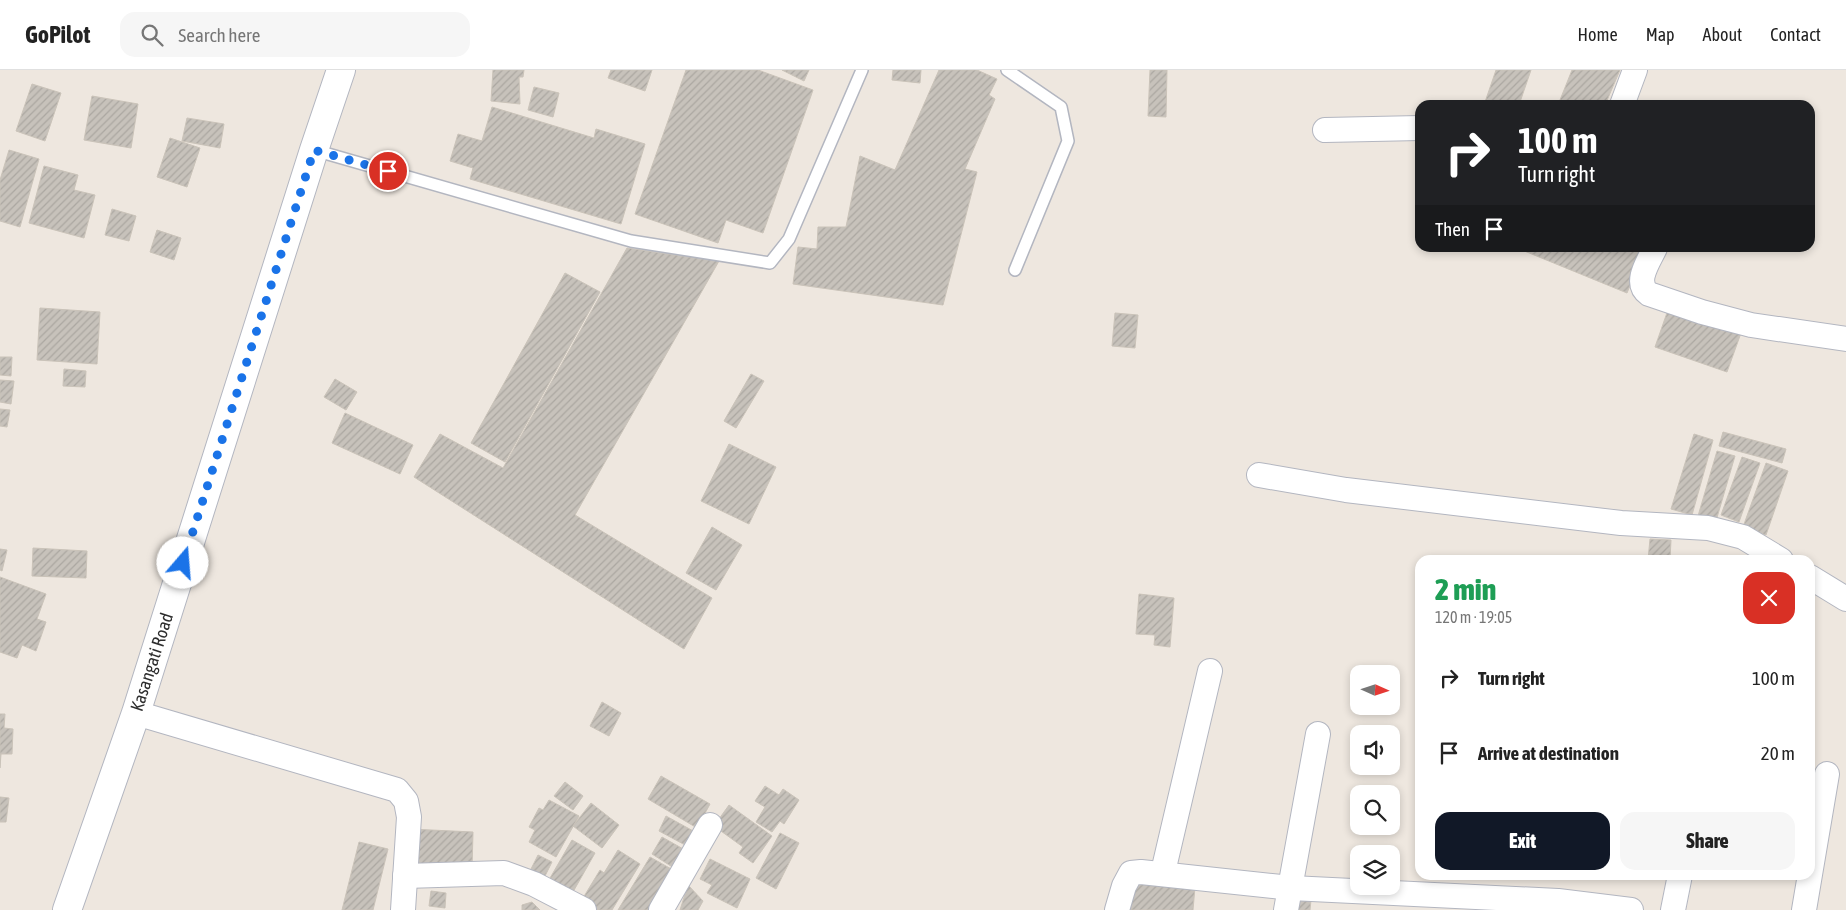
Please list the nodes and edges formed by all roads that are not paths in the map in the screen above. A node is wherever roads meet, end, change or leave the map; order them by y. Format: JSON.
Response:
{"nodes":[{"id":1,"x":342,"y":70,"type":"edge"},
{"id":2,"x":862,"y":70,"type":"edge"},
{"id":3,"x":1007,"y":70,"type":"edge"},
{"id":4,"x":1635,"y":70,"type":"edge"},
{"id":5,"x":1624,"y":100,"type":"edge"},
{"id":6,"x":1415,"y":128,"type":"edge"},
{"id":7,"x":1325,"y":130,"type":"dead end"},
{"id":8,"x":314,"y":150,"type":"junction"},
{"id":9,"x":1653,"y":252,"type":"edge"},
{"id":10,"x":1015,"y":270,"type":"dead end"},
{"id":11,"x":1846,"y":339,"type":"edge"},
{"id":12,"x":1259,"y":475,"type":"dead end"},
{"id":13,"x":1772,"y":555,"type":"edge"},
{"id":14,"x":1815,"y":580,"type":"edge"},
{"id":15,"x":1846,"y":599,"type":"edge"},
{"id":16,"x":1210,"y":670,"type":"dead end"},
{"id":17,"x":136,"y":714,"type":"junction"},
{"id":18,"x":1318,"y":734,"type":"dead end"},
{"id":19,"x":1827,"y":774,"type":"dead end"},
{"id":20,"x":710,"y":825,"type":"dead end"},
{"id":21,"x":1815,"y":845,"type":"edge"},
{"id":22,"x":1163,"y":872,"type":"junction"},
{"id":23,"x":406,"y":876,"type":"junction"},
{"id":24,"x":1679,"y":880,"type":"edge"},
{"id":25,"x":1809,"y":880,"type":"edge"},
{"id":26,"x":1436,"y":893,"type":"edge"},
{"id":27,"x":1288,"y":899,"type":"edge"},
{"id":28,"x":67,"y":910,"type":"edge"},
{"id":29,"x":403,"y":910,"type":"edge"},
{"id":30,"x":584,"y":910,"type":"edge"},
{"id":31,"x":661,"y":910,"type":"edge"},
{"id":32,"x":1117,"y":910,"type":"edge"},
{"id":33,"x":1631,"y":910,"type":"edge"},
{"id":34,"x":1673,"y":910,"type":"edge"},
{"id":35,"x":1804,"y":910,"type":"edge"}],
"edges":[{"from":1,"to":8,"type":"street","name":"Kasangati Road"},
{"from":2,"to":8,"type":"lane"},
{"from":3,"to":10,"type":"lane"},
{"from":4,"to":5,"type":"street"},
{"from":6,"to":7,"type":"street"},
{"from":8,"to":17,"type":"street","name":"Kasangati Road"},
{"from":9,"to":11,"type":"street"},
{"from":12,"to":13,"type":"street"},
{"from":14,"to":15,"type":"street"},
{"from":16,"to":22,"type":"street"},
{"from":17,"to":23,"type":"street"},
{"from":17,"to":28,"type":"street","name":"Kasangati Road"},
{"from":18,"to":27,"type":"street"},
{"from":19,"to":21,"type":"street"},
{"from":20,"to":31,"type":"street"},
{"from":22,"to":27,"type":"street"},
{"from":22,"to":32,"type":"street"},
{"from":23,"to":29,"type":"street"},
{"from":23,"to":30,"type":"street"},
{"from":24,"to":34,"type":"street"},
{"from":25,"to":35,"type":"street"},
{"from":26,"to":27,"type":"street"},
{"from":26,"to":33,"type":"street"}]}
